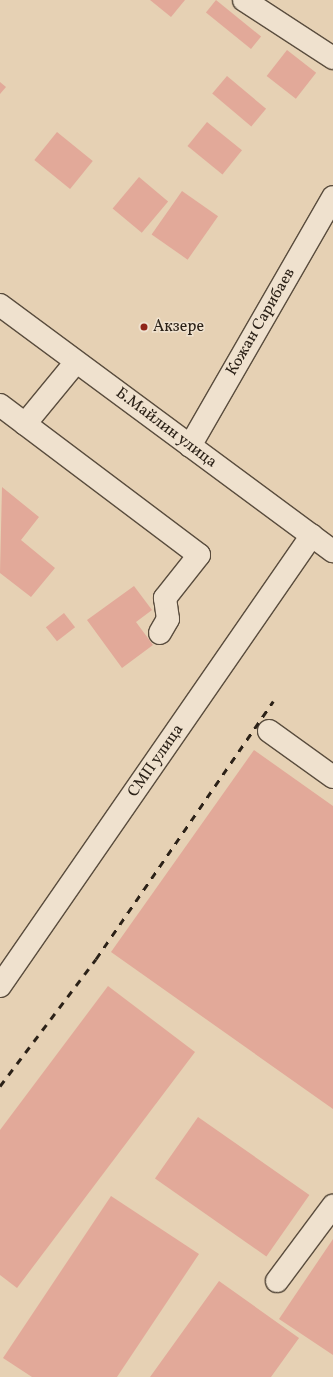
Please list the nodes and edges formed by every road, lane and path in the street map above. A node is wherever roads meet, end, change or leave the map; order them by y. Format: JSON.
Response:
{"nodes":[{"id":1,"x":244,"y":0,"type":"edge"},
{"id":2,"x":333,"y":58,"type":"edge"},
{"id":3,"x":333,"y":197,"type":"edge"},
{"id":4,"x":0,"y":305,"type":"edge"},
{"id":5,"x":76,"y":362,"type":"junction"},
{"id":6,"x":0,"y":406,"type":"edge"},
{"id":7,"x":25,"y":424,"type":"junction"},
{"id":8,"x":190,"y":446,"type":"junction"},
{"id":9,"x":312,"y":535,"type":"junction"},
{"id":10,"x":333,"y":551,"type":"edge"},
{"id":11,"x":160,"y":633,"type":"dead end"},
{"id":12,"x":269,"y":731,"type":"dead end"},
{"id":13,"x":333,"y":777,"type":"edge"},
{"id":14,"x":0,"y":986,"type":"edge"},
{"id":15,"x":333,"y":1206,"type":"edge"},
{"id":16,"x":277,"y":1281,"type":"dead end"}],
"edges":[{"from":1,"to":2,"type":"street"},
{"from":3,"to":8,"type":"street","name":"Кожан Сарибаев"},
{"from":4,"to":5,"type":"street","name":"Б.Майлин улица"},
{"from":5,"to":7,"type":"street"},
{"from":5,"to":8,"type":"street","name":"Б.Майлин улица"},
{"from":6,"to":7,"type":"street"},
{"from":7,"to":11,"type":"street"},
{"from":8,"to":9,"type":"street","name":"Б.Майлин улица"},
{"from":9,"to":10,"type":"street","name":"Б.Майлин улица"},
{"from":9,"to":14,"type":"street","name":"СМП улица"},
{"from":12,"to":13,"type":"street"},
{"from":15,"to":16,"type":"street"}]}
